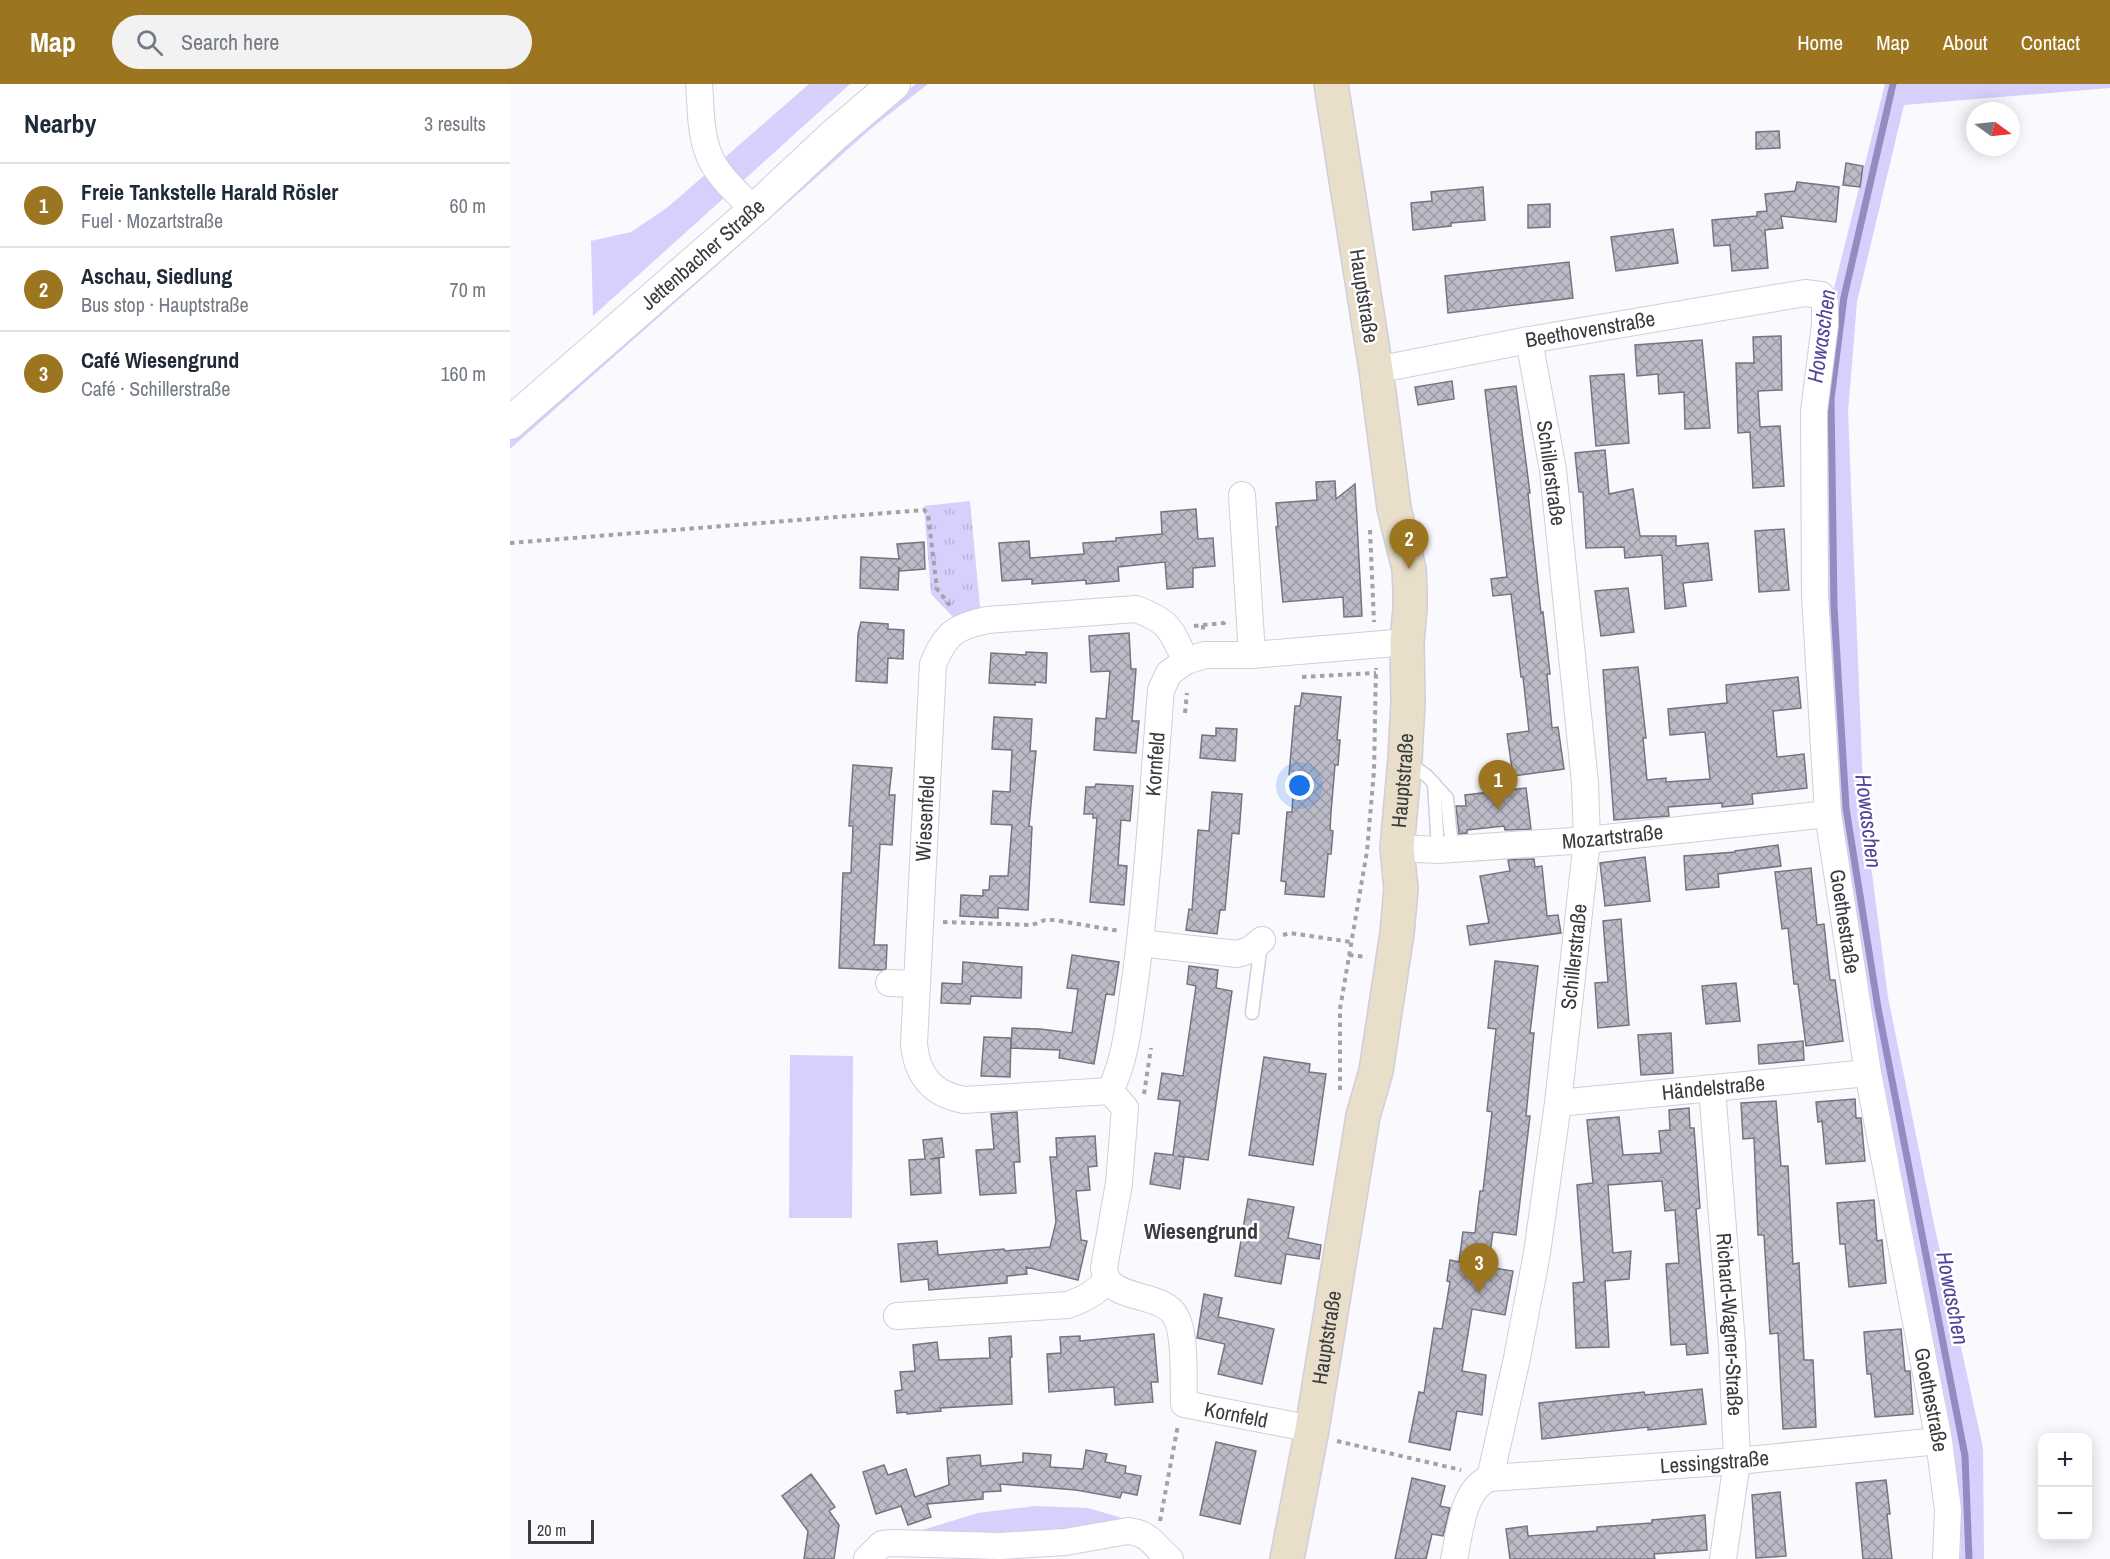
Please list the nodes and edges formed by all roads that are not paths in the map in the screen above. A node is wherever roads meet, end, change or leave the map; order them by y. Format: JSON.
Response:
{"nodes":[{"id":1,"x":699,"y":84,"type":"edge"},
{"id":2,"x":894,"y":84,"type":"edge"},
{"id":3,"x":1331,"y":84,"type":"edge"},
{"id":4,"x":754,"y":210,"type":"junction"},
{"id":5,"x":1805,"y":292,"type":"joint"},
{"id":6,"x":1529,"y":340,"type":"junction"},
{"id":7,"x":1376,"y":370,"type":"junction"},
{"id":8,"x":510,"y":423,"type":"edge"},
{"id":9,"x":1242,"y":495,"type":"dead end"},
{"id":10,"x":1391,"y":643,"type":"junction"},
{"id":11,"x":1252,"y":655,"type":"junction"},
{"id":12,"x":1196,"y":658,"type":"junction"},
{"id":13,"x":1405,"y":759,"type":"junction"},
{"id":14,"x":1828,"y":814,"type":"junction"},
{"id":15,"x":1587,"y":840,"type":"junction"},
{"id":16,"x":1397,"y":848,"type":"junction"},
{"id":17,"x":1438,"y":850,"type":"junction"},
{"id":18,"x":1140,"y":939,"type":"junction"},
{"id":19,"x":1262,"y":940,"type":"joint"},
{"id":20,"x":889,"y":983,"type":"dead end"},
{"id":21,"x":917,"y":984,"type":"junction"},
{"id":22,"x":1252,"y":1013,"type":"dead end"},
{"id":23,"x":1868,"y":1073,"type":"junction"},
{"id":24,"x":1712,"y":1088,"type":"junction"},
{"id":25,"x":1110,"y":1091,"type":"junction"},
{"id":26,"x":1558,"y":1103,"type":"junction"},
{"id":27,"x":1107,"y":1280,"type":"junction"},
{"id":28,"x":897,"y":1316,"type":"dead end"},
{"id":29,"x":1311,"y":1432,"type":"junction"},
{"id":30,"x":1939,"y":1441,"type":"junction"},
{"id":31,"x":1737,"y":1461,"type":"junction"},
{"id":32,"x":1486,"y":1479,"type":"junction"},
{"id":33,"x":1063,"y":1550,"type":"edge"},
{"id":34,"x":1163,"y":1551,"type":"edge"},
{"id":35,"x":867,"y":1559,"type":"edge"},
{"id":36,"x":1287,"y":1559,"type":"edge"},
{"id":37,"x":1454,"y":1559,"type":"edge"},
{"id":38,"x":1723,"y":1559,"type":"edge"},
{"id":39,"x":1947,"y":1559,"type":"edge"}],
"edges":[{"from":1,"to":4,"type":"street"},
{"from":2,"to":4,"type":"street","name":"Jettenbacher Straße"},
{"from":3,"to":7,"type":"main road","name":"Hauptstraße"},
{"from":4,"to":8,"type":"street","name":"Jettenbacher Straße"},
{"from":5,"to":6,"type":"street","name":"Beethovenstraße"},
{"from":5,"to":14,"type":"street","name":"Goethestraße"},
{"from":6,"to":7,"type":"street","name":"Beethovenstraße"},
{"from":6,"to":15,"type":"street","name":"Schillerstraße"},
{"from":7,"to":10,"type":"main road","name":"Hauptstraße"},
{"from":9,"to":11,"type":"street"},
{"from":10,"to":11,"type":"street"},
{"from":10,"to":13,"type":"main road","name":"Hauptstraße"},
{"from":11,"to":12,"type":"street"},
{"from":12,"to":18,"type":"street","name":"Kornfeld"},
{"from":12,"to":21,"type":"street","name":"Wiesenfeld"},
{"from":13,"to":16,"type":"main road","name":"Hauptstraße"},
{"from":13,"to":17,"type":"lane"},
{"from":14,"to":15,"type":"street","name":"Mozartstraße"},
{"from":14,"to":23,"type":"street","name":"Goethestraße"},
{"from":15,"to":17,"type":"street","name":"Mozartstraße"},
{"from":15,"to":26,"type":"street","name":"Schillerstraße"},
{"from":16,"to":17,"type":"street","name":"Mozartstraße"},
{"from":16,"to":29,"type":"main road","name":"Hauptstraße"},
{"from":18,"to":19,"type":"street"},
{"from":18,"to":25,"type":"street","name":"Kornfeld"},
{"from":19,"to":22,"type":"lane"},
{"from":20,"to":21,"type":"street"},
{"from":21,"to":25,"type":"street","name":"Wiesenfeld"},
{"from":23,"to":24,"type":"street","name":"Händelstraße"},
{"from":23,"to":30,"type":"street","name":"Goethestraße"},
{"from":24,"to":26,"type":"street","name":"Händelstraße"},
{"from":24,"to":31,"type":"street","name":"Richard-Wagner-Straße"},
{"from":25,"to":27,"type":"street"},
{"from":26,"to":32,"type":"street","name":"Schillerstraße"},
{"from":27,"to":28,"type":"street"},
{"from":27,"to":29,"type":"street","name":"Kornfeld"},
{"from":29,"to":36,"type":"main road","name":"Hauptstraße"},
{"from":30,"to":31,"type":"street","name":"Lessingstraße"},
{"from":30,"to":39,"type":"street","name":"Goethestraße"},
{"from":31,"to":32,"type":"street","name":"Lessingstraße"},
{"from":31,"to":38,"type":"street","name":"Richard-Wagner-Straße"},
{"from":32,"to":37,"type":"street","name":"Schillerstraße"},
{"from":33,"to":34,"type":"street"},
{"from":33,"to":35,"type":"street"}]}
